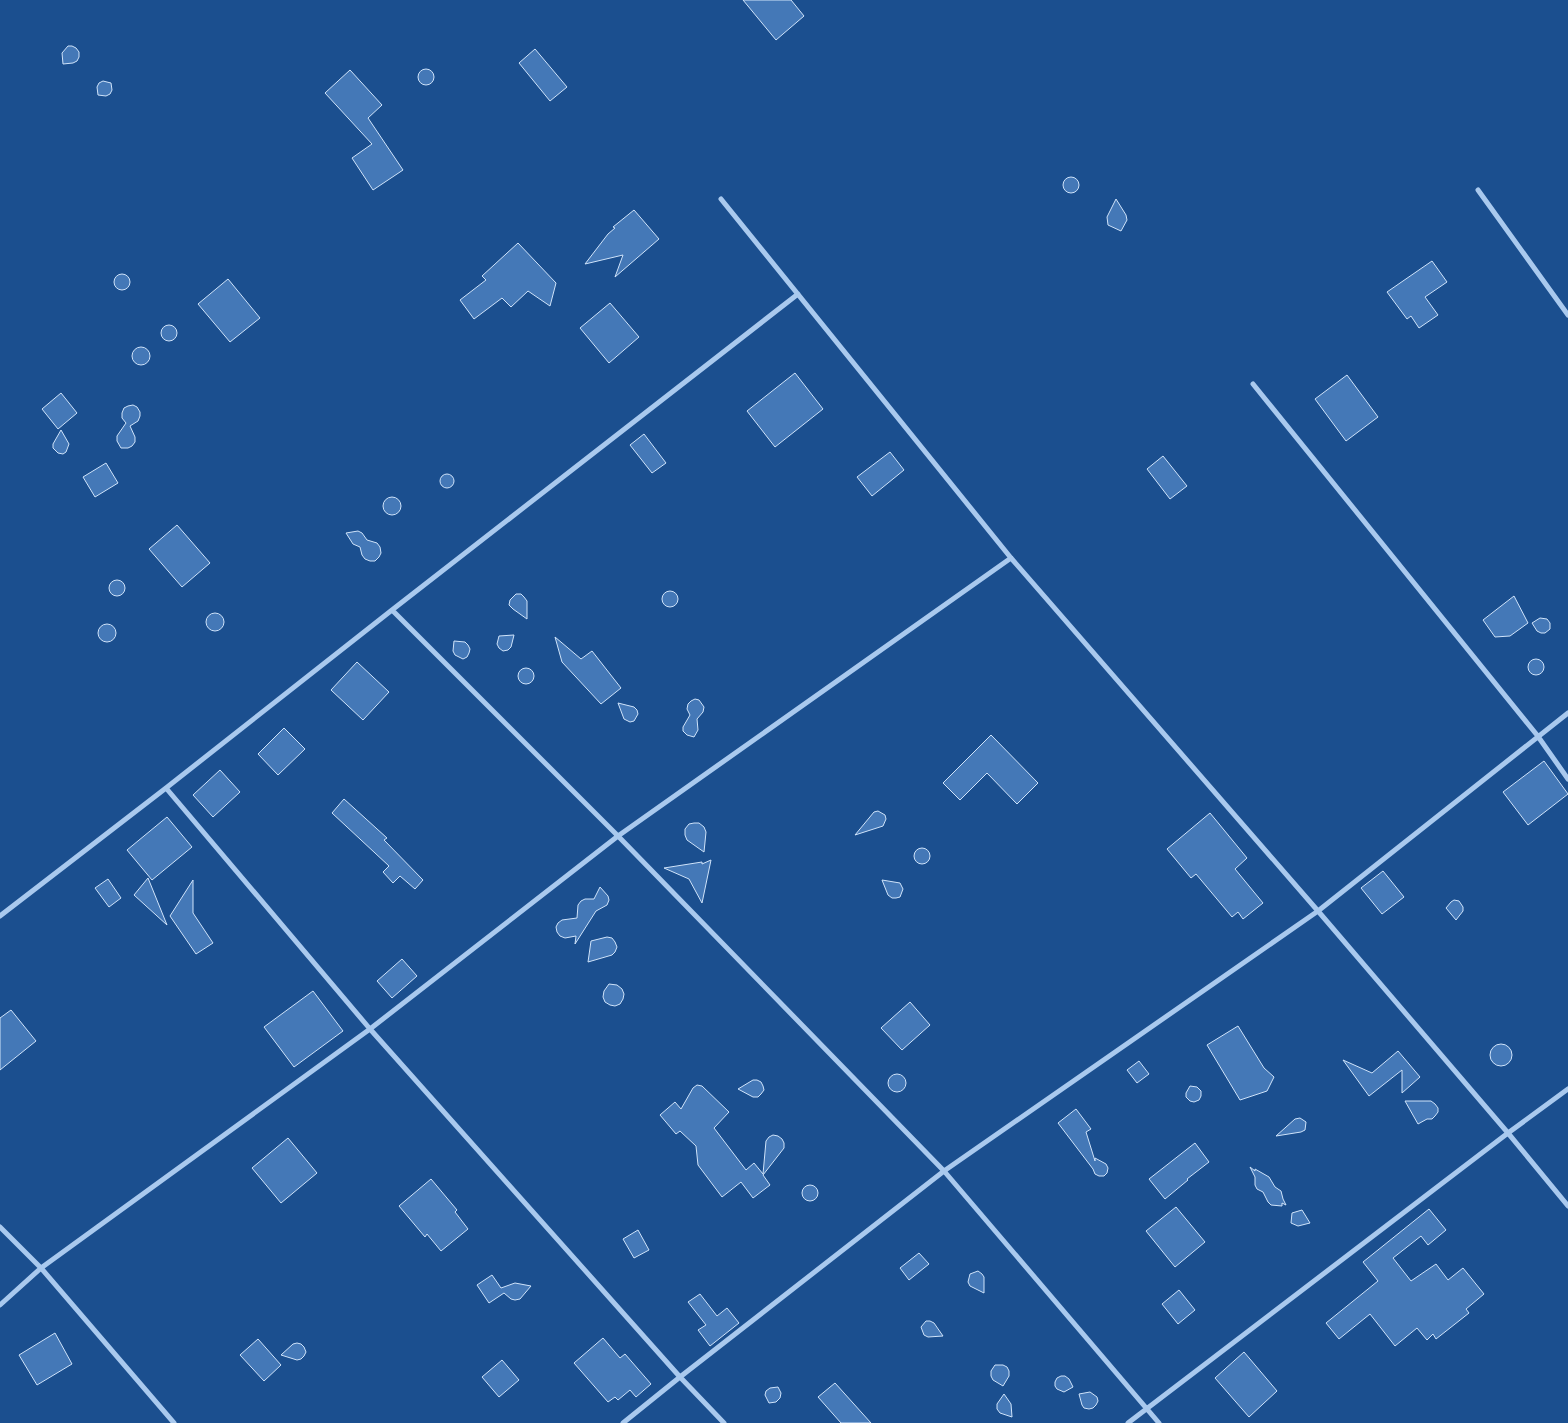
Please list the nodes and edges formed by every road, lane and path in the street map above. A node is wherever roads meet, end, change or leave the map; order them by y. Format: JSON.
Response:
{"nodes":[{"id":1,"x":1478,"y":190,"type":"dead end"},
{"id":2,"x":721,"y":199,"type":"dead end"},
{"id":3,"x":798,"y":294,"type":"junction"},
{"id":4,"x":1568,"y":315,"type":"edge"},
{"id":5,"x":1253,"y":384,"type":"dead end"},
{"id":6,"x":1011,"y":558,"type":"junction"},
{"id":7,"x":392,"y":610,"type":"junction"},
{"id":8,"x":1568,"y":713,"type":"edge"},
{"id":9,"x":1537,"y":736,"type":"junction"},
{"id":10,"x":1568,"y":779,"type":"edge"},
{"id":11,"x":166,"y":788,"type":"junction"},
{"id":12,"x":618,"y":836,"type":"junction"},
{"id":13,"x":1318,"y":911,"type":"junction"},
{"id":14,"x":0,"y":916,"type":"edge"},
{"id":15,"x":370,"y":1029,"type":"junction"},
{"id":16,"x":1568,"y":1089,"type":"edge"},
{"id":17,"x":1508,"y":1133,"type":"junction"},
{"id":18,"x":944,"y":1171,"type":"junction"},
{"id":19,"x":1568,"y":1206,"type":"edge"},
{"id":20,"x":0,"y":1227,"type":"edge"},
{"id":21,"x":41,"y":1268,"type":"junction"},
{"id":22,"x":0,"y":1305,"type":"edge"},
{"id":23,"x":680,"y":1377,"type":"junction"},
{"id":24,"x":1146,"y":1410,"type":"junction"},
{"id":25,"x":174,"y":1423,"type":"edge"},
{"id":26,"x":624,"y":1423,"type":"edge"},
{"id":27,"x":724,"y":1423,"type":"edge"},
{"id":28,"x":1128,"y":1423,"type":"edge"},
{"id":29,"x":1159,"y":1423,"type":"edge"}],
"edges":[{"from":1,"to":4,"type":"street"},
{"from":2,"to":3,"type":"street"},
{"from":3,"to":6,"type":"street"},
{"from":3,"to":7,"type":"street"},
{"from":5,"to":9,"type":"street"},
{"from":6,"to":12,"type":"street"},
{"from":6,"to":13,"type":"street"},
{"from":7,"to":11,"type":"street"},
{"from":7,"to":12,"type":"street"},
{"from":8,"to":9,"type":"street"},
{"from":9,"to":10,"type":"street"},
{"from":9,"to":13,"type":"street"},
{"from":11,"to":14,"type":"street"},
{"from":11,"to":15,"type":"street"},
{"from":12,"to":15,"type":"street"},
{"from":12,"to":18,"type":"street"},
{"from":13,"to":17,"type":"street"},
{"from":13,"to":18,"type":"street"},
{"from":15,"to":21,"type":"street"},
{"from":15,"to":23,"type":"street"},
{"from":16,"to":17,"type":"street"},
{"from":17,"to":19,"type":"street"},
{"from":17,"to":24,"type":"street"},
{"from":18,"to":23,"type":"street"},
{"from":18,"to":24,"type":"street"},
{"from":20,"to":21,"type":"street"},
{"from":21,"to":22,"type":"street"},
{"from":21,"to":25,"type":"street"},
{"from":23,"to":26,"type":"street"},
{"from":23,"to":27,"type":"street"},
{"from":24,"to":28,"type":"street"},
{"from":24,"to":29,"type":"street"}]}
